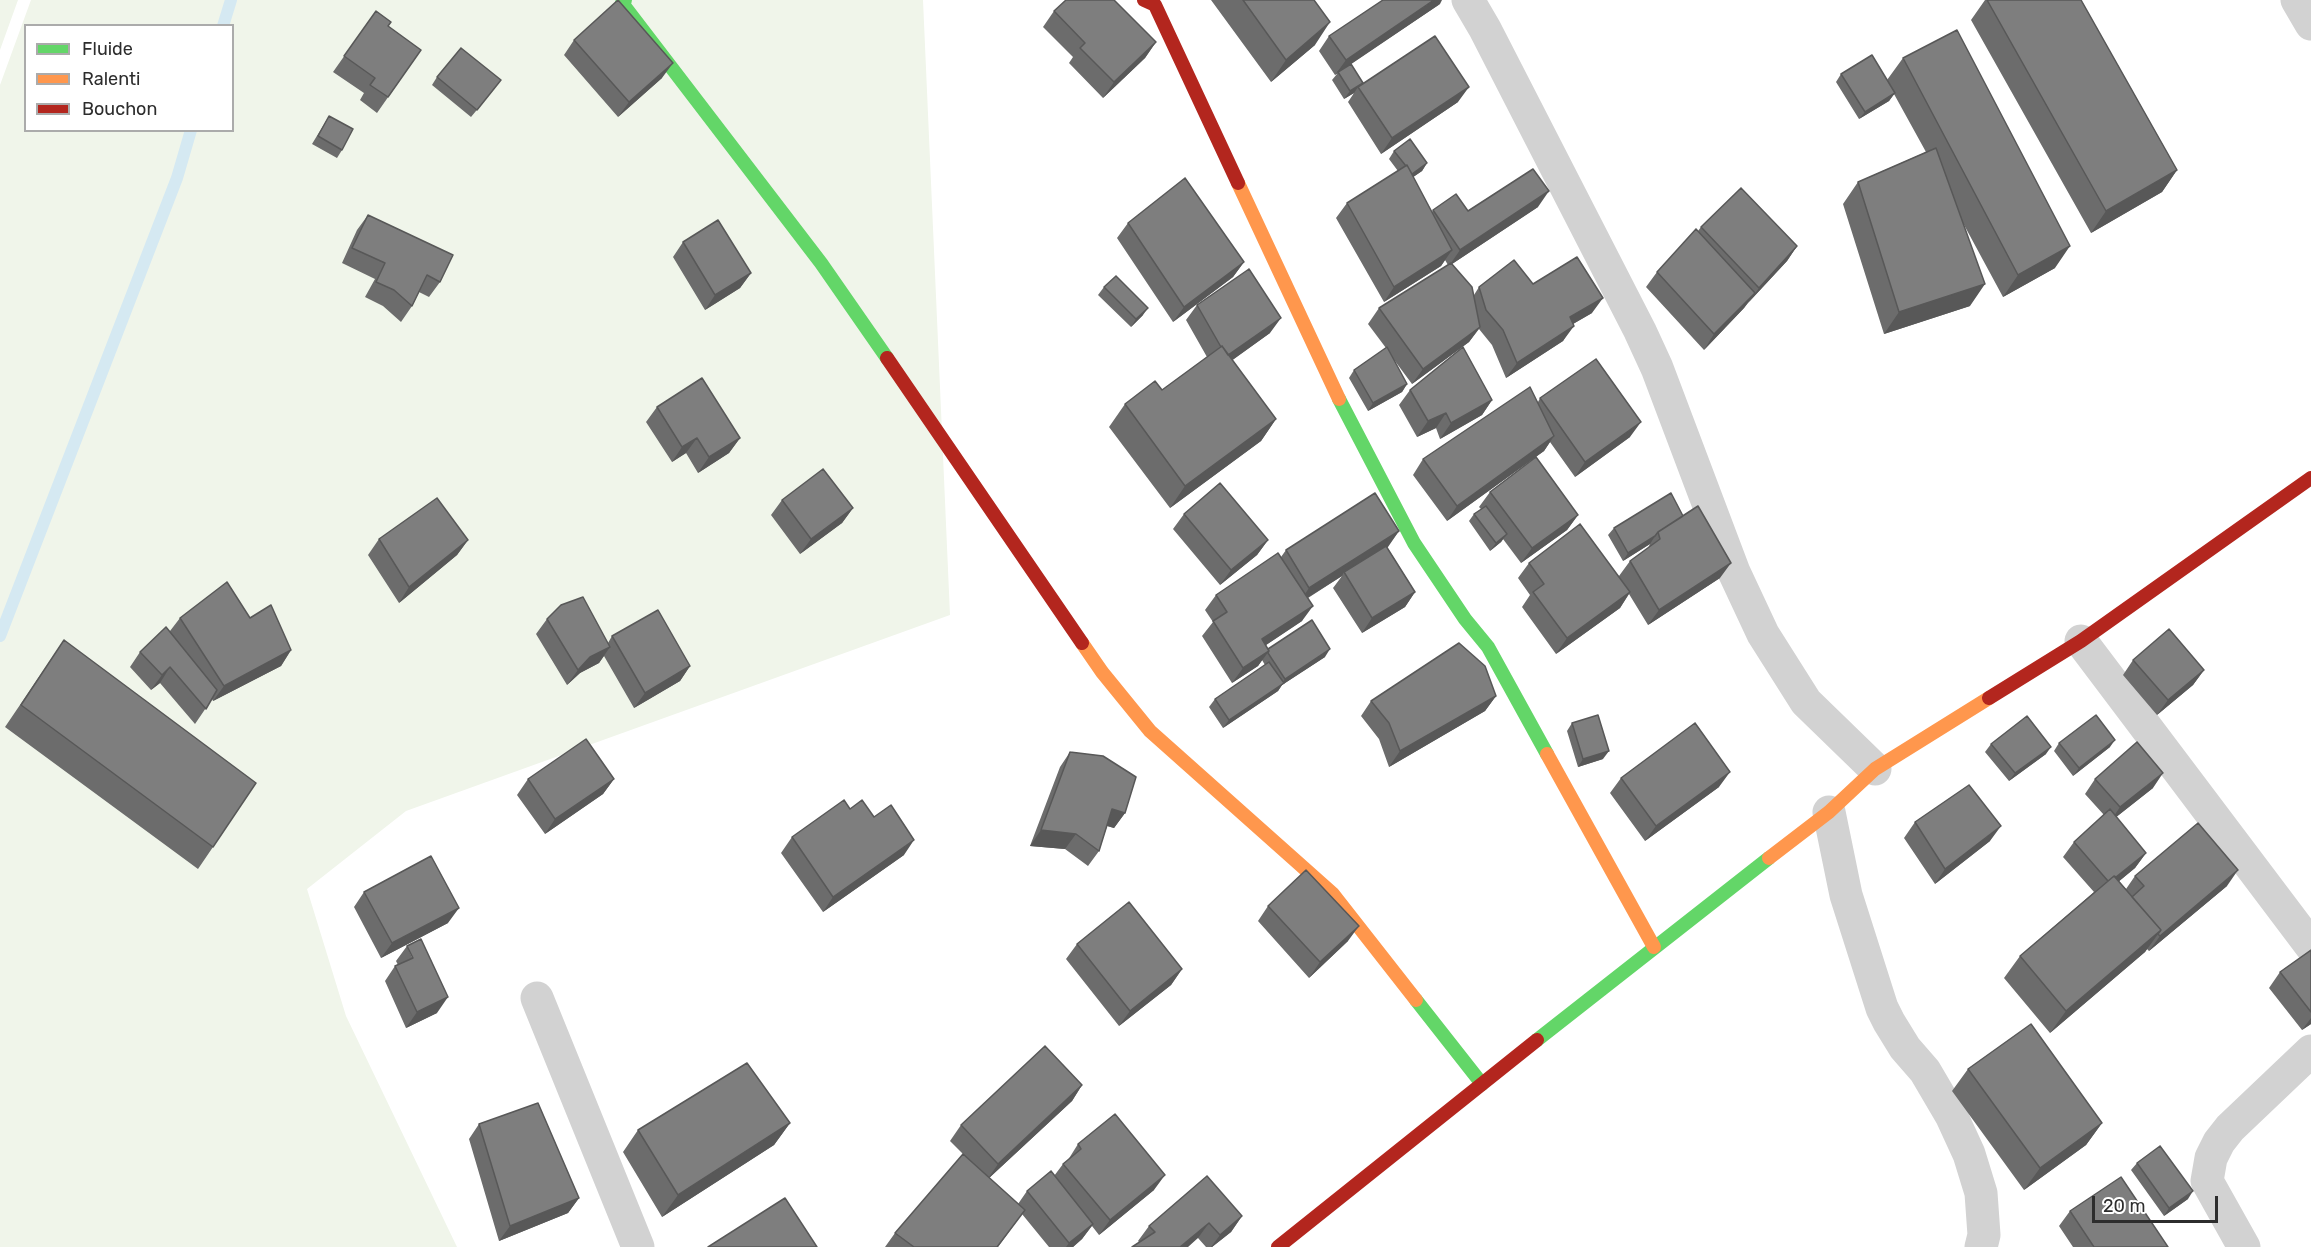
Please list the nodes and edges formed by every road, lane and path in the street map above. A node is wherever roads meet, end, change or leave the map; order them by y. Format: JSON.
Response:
{"nodes":[{"id":1,"x":625,"y":0,"type":"edge"},
{"id":2,"x":1144,"y":0,"type":"edge"},
{"id":3,"x":1468,"y":0,"type":"edge"},
{"id":4,"x":2297,"y":0,"type":"edge"},
{"id":5,"x":2311,"y":24,"type":"edge"},
{"id":6,"x":2311,"y":478,"type":"edge"},
{"id":7,"x":2081,"y":641,"type":"junction"},
{"id":8,"x":1875,"y":770,"type":"junction"},
{"id":9,"x":1829,"y":812,"type":"junction"},
{"id":10,"x":2311,"y":945,"type":"edge"},
{"id":11,"x":1654,"y":947,"type":"junction"},
{"id":12,"x":537,"y":998,"type":"dead end"},
{"id":13,"x":2311,"y":1051,"type":"edge"},
{"id":14,"x":1482,"y":1084,"type":"junction"},
{"id":15,"x":638,"y":1247,"type":"edge"},
{"id":16,"x":1278,"y":1247,"type":"edge"},
{"id":17,"x":1981,"y":1247,"type":"edge"},
{"id":18,"x":2244,"y":1247,"type":"edge"}],
"edges":[{"from":1,"to":14,"type":"street"},
{"from":2,"to":11,"type":"street"},
{"from":3,"to":8,"type":"street"},
{"from":4,"to":5,"type":"street"},
{"from":6,"to":7,"type":"street"},
{"from":7,"to":8,"type":"street"},
{"from":7,"to":10,"type":"street"},
{"from":8,"to":9,"type":"street"},
{"from":9,"to":11,"type":"street"},
{"from":9,"to":17,"type":"street"},
{"from":11,"to":14,"type":"street"},
{"from":12,"to":15,"type":"street"},
{"from":13,"to":18,"type":"street"},
{"from":14,"to":16,"type":"street"}]}
